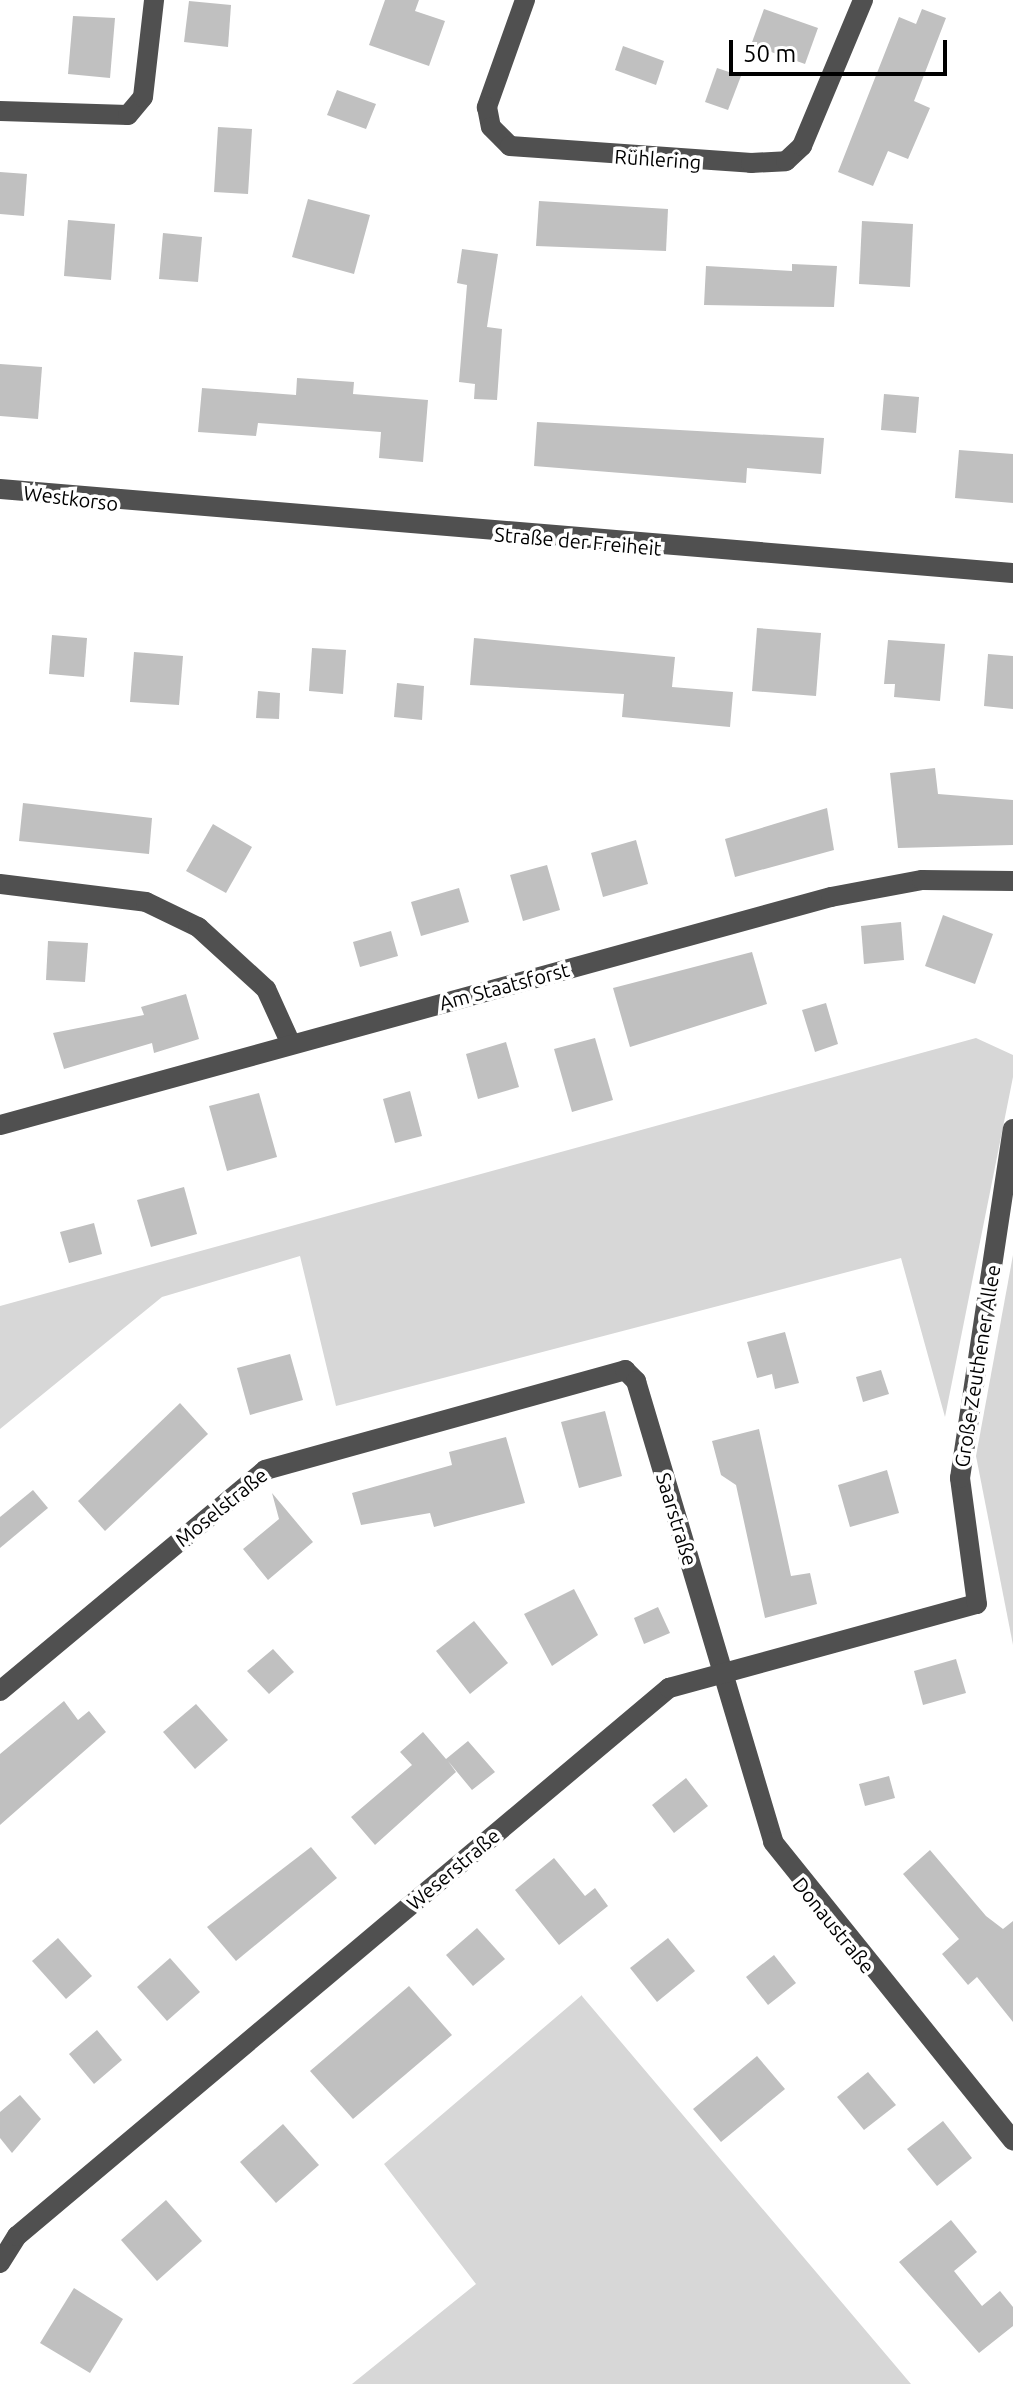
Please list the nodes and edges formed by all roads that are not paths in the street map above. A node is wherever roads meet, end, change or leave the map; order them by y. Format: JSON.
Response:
{"nodes":[{"id":1,"x":154,"y":0,"type":"edge"},
{"id":2,"x":525,"y":0,"type":"edge"},
{"id":3,"x":863,"y":0,"type":"edge"},
{"id":4,"x":0,"y":111,"type":"edge"},
{"id":5,"x":0,"y":489,"type":"edge"},
{"id":6,"x":142,"y":507,"type":"joint"},
{"id":7,"x":1013,"y":573,"type":"edge"},
{"id":8,"x":1013,"y":881,"type":"edge"},
{"id":9,"x":0,"y":884,"type":"edge"},
{"id":10,"x":291,"y":1044,"type":"junction"},
{"id":11,"x":0,"y":1125,"type":"edge"},
{"id":12,"x":1013,"y":1129,"type":"edge"},
{"id":13,"x":625,"y":1370,"type":"joint"},
{"id":14,"x":977,"y":1604,"type":"joint"},
{"id":15,"x":723,"y":1673,"type":"junction"},
{"id":16,"x":0,"y":1691,"type":"edge"},
{"id":17,"x":1013,"y":2140,"type":"edge"},
{"id":18,"x":0,"y":2263,"type":"edge"}],
"edges":[{"from":1,"to":4,"type":"street"},
{"from":2,"to":3,"type":"street","name":"Rühlering"},
{"from":5,"to":6,"type":"street","name":"Westkorso"},
{"from":6,"to":7,"type":"street","name":"Straße der Freiheit"},
{"from":8,"to":10,"type":"street","name":"Am Staatsforst"},
{"from":9,"to":10,"type":"street"},
{"from":10,"to":11,"type":"street","name":"Am Staatsforst"},
{"from":12,"to":14,"type":"street","name":"Große Zeuthener Allee"},
{"from":13,"to":15,"type":"street","name":"Saarstraße"},
{"from":13,"to":16,"type":"street","name":"Moselstraße"},
{"from":14,"to":15,"type":"street","name":"Weserstraße"},
{"from":15,"to":17,"type":"street","name":"Donaustraße"},
{"from":15,"to":18,"type":"street","name":"Weserstraße"}]}
